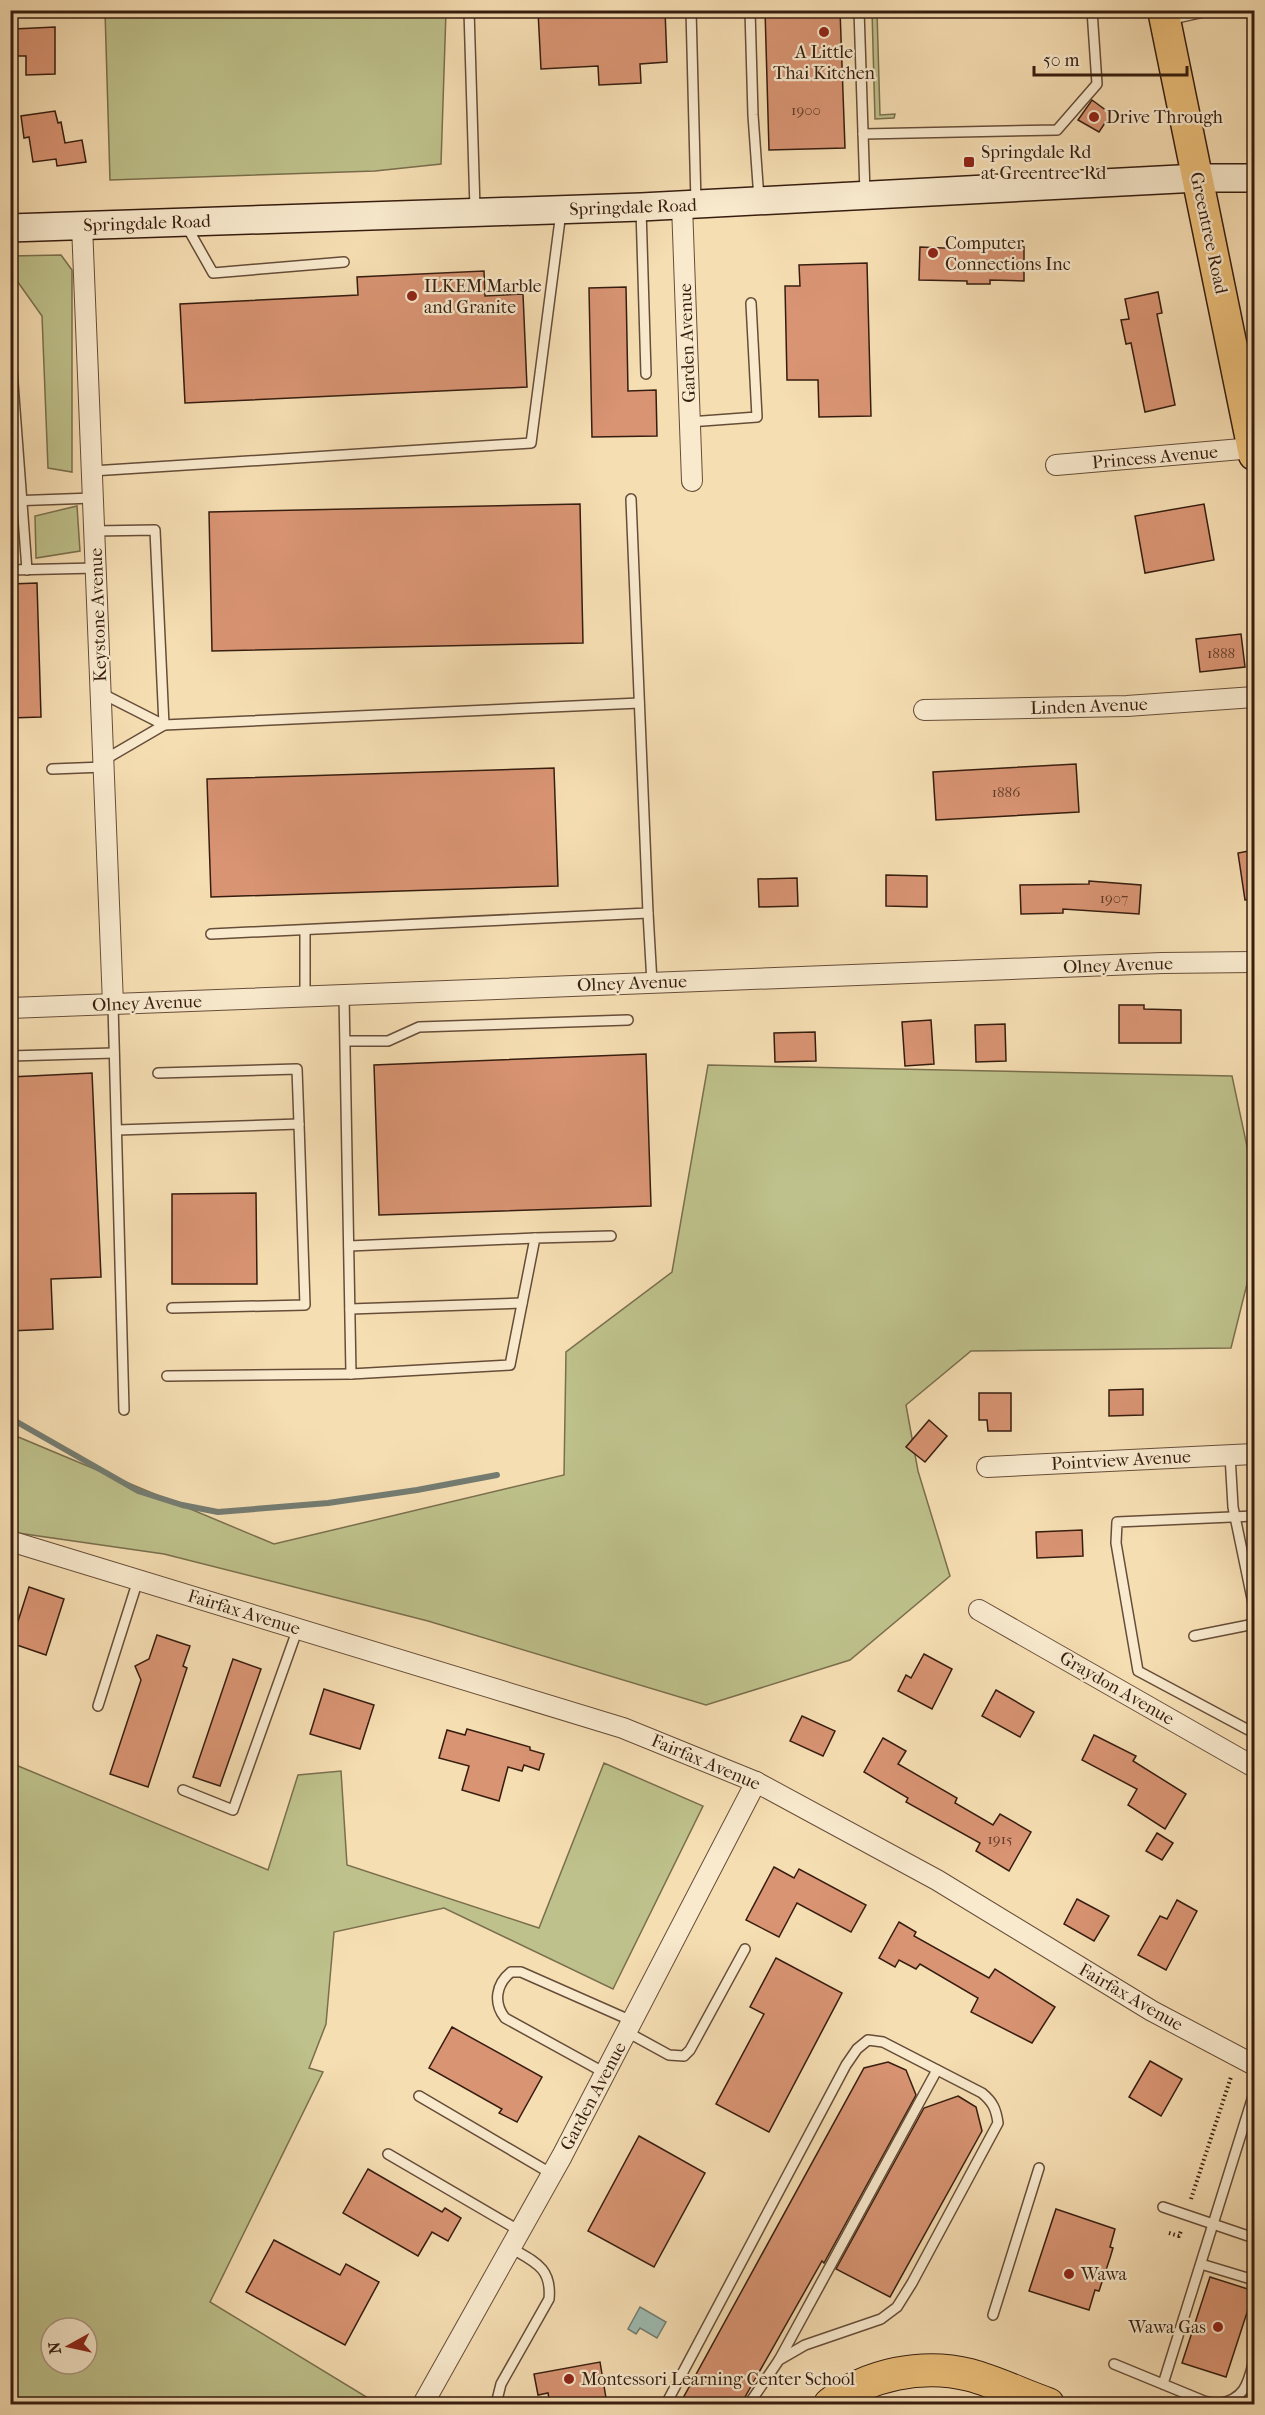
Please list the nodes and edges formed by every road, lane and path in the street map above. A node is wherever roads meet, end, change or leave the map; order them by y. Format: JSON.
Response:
{"nodes":[{"id":1,"x":469,"y":10,"type":"edge"},
{"id":2,"x":691,"y":10,"type":"edge"},
{"id":3,"x":750,"y":10,"type":"edge"},
{"id":4,"x":859,"y":10,"type":"edge"},
{"id":5,"x":1092,"y":10,"type":"edge"},
{"id":6,"x":1213,"y":10,"type":"edge"},
{"id":7,"x":1164,"y":16,"type":"edge"},
{"id":8,"x":863,"y":134,"type":"junction"},
{"id":9,"x":1198,"y":178,"type":"junction"},
{"id":10,"x":1254,"y":178,"type":"edge"},
{"id":11,"x":865,"y":196,"type":"junction"},
{"id":12,"x":759,"y":201,"type":"junction"},
{"id":13,"x":689,"y":205,"type":"junction"},
{"id":14,"x":641,"y":207,"type":"junction"},
{"id":15,"x":561,"y":210,"type":"junction"},
{"id":16,"x":475,"y":214,"type":"junction"},
{"id":17,"x":185,"y":222,"type":"junction"},
{"id":18,"x":82,"y":225,"type":"junction"},
{"id":19,"x":10,"y":228,"type":"edge"},
{"id":20,"x":344,"y":262,"type":"dead end"},
{"id":21,"x":751,"y":303,"type":"dead end"},
{"id":22,"x":10,"y":343,"type":"edge"},
{"id":23,"x":646,"y":374,"type":"dead end"},
{"id":24,"x":689,"y":422,"type":"junction"},
{"id":25,"x":1254,"y":452,"type":"edge"},
{"id":26,"x":1056,"y":465,"type":"dead end"},
{"id":27,"x":92,"y":471,"type":"junction"},
{"id":28,"x":692,"y":481,"type":"dead end"},
{"id":29,"x":93,"y":498,"type":"junction"},
{"id":30,"x":631,"y":499,"type":"dead end"},
{"id":31,"x":10,"y":501,"type":"edge"},
{"id":32,"x":24,"y":501,"type":"junction"},
{"id":33,"x":94,"y":531,"type":"junction"},
{"id":34,"x":96,"y":568,"type":"junction"},
{"id":35,"x":10,"y":570,"type":"edge"},
{"id":36,"x":27,"y":570,"type":"junction"},
{"id":37,"x":101,"y":693,"type":"junction"},
{"id":38,"x":1254,"y":697,"type":"edge"},
{"id":39,"x":639,"y":703,"type":"junction"},
{"id":40,"x":924,"y":710,"type":"dead end"},
{"id":41,"x":164,"y":725,"type":"junction"},
{"id":42,"x":104,"y":764,"type":"junction"},
{"id":43,"x":52,"y":769,"type":"dead end"},
{"id":44,"x":648,"y":913,"type":"junction"},
{"id":45,"x":305,"y":931,"type":"junction"},
{"id":46,"x":211,"y":934,"type":"dead end"},
{"id":47,"x":1254,"y":962,"type":"edge"},
{"id":48,"x":652,"y":982,"type":"junction"},
{"id":49,"x":344,"y":995,"type":"junction"},
{"id":50,"x":305,"y":997,"type":"junction"},
{"id":51,"x":113,"y":1004,"type":"junction"},
{"id":52,"x":10,"y":1008,"type":"edge"},
{"id":53,"x":628,"y":1020,"type":"dead end"},
{"id":54,"x":346,"y":1041,"type":"junction"},
{"id":55,"x":114,"y":1053,"type":"junction"},
{"id":56,"x":10,"y":1056,"type":"edge"},
{"id":57,"x":158,"y":1073,"type":"dead end"},
{"id":58,"x":299,"y":1124,"type":"junction"},
{"id":59,"x":117,"y":1130,"type":"junction"},
{"id":60,"x":611,"y":1236,"type":"dead end"},
{"id":61,"x":535,"y":1238,"type":"junction"},
{"id":62,"x":349,"y":1246,"type":"junction"},
{"id":63,"x":522,"y":1303,"type":"junction"},
{"id":64,"x":172,"y":1308,"type":"dead end"},
{"id":65,"x":350,"y":1309,"type":"junction"},
{"id":66,"x":351,"y":1374,"type":"junction"},
{"id":67,"x":167,"y":1376,"type":"dead end"},
{"id":68,"x":124,"y":1410,"type":"dead end"},
{"id":69,"x":1254,"y":1454,"type":"edge"},
{"id":70,"x":1230,"y":1455,"type":"junction"},
{"id":71,"x":987,"y":1467,"type":"dead end"},
{"id":72,"x":1234,"y":1516,"type":"junction"},
{"id":73,"x":1254,"y":1516,"type":"edge"},
{"id":74,"x":10,"y":1541,"type":"edge"},
{"id":75,"x":138,"y":1579,"type":"junction"},
{"id":76,"x":1254,"y":1608,"type":"edge"},
{"id":77,"x":979,"y":1610,"type":"dead end"},
{"id":78,"x":1254,"y":1624,"type":"edge"},
{"id":79,"x":297,"y":1628,"type":"junction"},
{"id":80,"x":1194,"y":1636,"type":"dead end"},
{"id":81,"x":98,"y":1706,"type":"dead end"},
{"id":82,"x":1254,"y":1733,"type":"edge"},
{"id":83,"x":1254,"y":1767,"type":"edge"},
{"id":84,"x":756,"y":1782,"type":"junction"},
{"id":85,"x":183,"y":1790,"type":"dead end"},
{"id":86,"x":745,"y":1949,"type":"dead end"},
{"id":87,"x":629,"y":2027,"type":"junction"},
{"id":88,"x":1254,"y":2065,"type":"edge"},
{"id":89,"x":937,"y":2070,"type":"junction"},
{"id":90,"x":605,"y":2073,"type":"junction"},
{"id":91,"x":1231,"y":2077,"type":"dead end"},
{"id":92,"x":1254,"y":2093,"type":"edge"},
{"id":93,"x":419,"y":2096,"type":"dead end"},
{"id":94,"x":388,"y":2154,"type":"dead end"},
{"id":95,"x":1039,"y":2168,"type":"dead end"},
{"id":96,"x":552,"y":2174,"type":"junction"},
{"id":97,"x":1191,"y":2199,"type":"dead end"},
{"id":98,"x":1163,"y":2207,"type":"dead end"},
{"id":99,"x":1213,"y":2224,"type":"junction"},
{"id":100,"x":1181,"y":2231,"type":"dead end"},
{"id":101,"x":1169,"y":2233,"type":"dead end"},
{"id":102,"x":1254,"y":2238,"type":"edge"},
{"id":103,"x":516,"y":2239,"type":"junction"},
{"id":104,"x":1201,"y":2264,"type":"junction"},
{"id":105,"x":1254,"y":2280,"type":"edge"},
{"id":106,"x":993,"y":2315,"type":"dead end"},
{"id":107,"x":779,"y":2360,"type":"junction"},
{"id":108,"x":1254,"y":2360,"type":"edge"},
{"id":109,"x":1114,"y":2364,"type":"dead end"},
{"id":110,"x":1163,"y":2384,"type":"junction"},
{"id":111,"x":423,"y":2404,"type":"edge"},
{"id":112,"x":496,"y":2404,"type":"edge"},
{"id":113,"x":666,"y":2404,"type":"edge"},
{"id":114,"x":749,"y":2404,"type":"edge"},
{"id":115,"x":830,"y":2404,"type":"edge"},
{"id":116,"x":1048,"y":2404,"type":"edge"},
{"id":117,"x":1218,"y":2404,"type":"edge"}],
"edges":[{"from":1,"to":16,"type":"lane"},
{"from":2,"to":13,"type":"lane"},
{"from":3,"to":12,"type":"lane"},
{"from":4,"to":8,"type":"lane"},
{"from":5,"to":8,"type":"lane"},
{"from":6,"to":7,"type":"lane"},
{"from":7,"to":9,"type":"main road","name":"Greentree Road"},
{"from":8,"to":11,"type":"lane"},
{"from":9,"to":10,"type":"main road","name":"Springdale Road"},
{"from":9,"to":11,"type":"main road","name":"Springdale Road"},
{"from":9,"to":25,"type":"main road","name":"Greentree Road"},
{"from":11,"to":12,"type":"main road","name":"Springdale Road"},
{"from":12,"to":13,"type":"main road","name":"Springdale Road"},
{"from":13,"to":14,"type":"main road","name":"Springdale Road"},
{"from":13,"to":24,"type":"street","name":"Garden Avenue"},
{"from":14,"to":15,"type":"main road","name":"Springdale Road"},
{"from":14,"to":23,"type":"lane"},
{"from":15,"to":16,"type":"main road","name":"Springdale Road"},
{"from":15,"to":27,"type":"lane"},
{"from":16,"to":17,"type":"main road","name":"Springdale Road"},
{"from":17,"to":18,"type":"main road","name":"Springdale Road"},
{"from":17,"to":20,"type":"lane"},
{"from":18,"to":19,"type":"main road","name":"Springdale Road"},
{"from":18,"to":27,"type":"street","name":"Keystone Avenue"},
{"from":21,"to":24,"type":"lane"},
{"from":22,"to":32,"type":"lane"},
{"from":24,"to":28,"type":"street","name":"Garden Avenue"},
{"from":25,"to":26,"type":"street","name":"Princess Avenue"},
{"from":27,"to":29,"type":"street","name":"Keystone Avenue"},
{"from":29,"to":32,"type":"lane"},
{"from":29,"to":33,"type":"street","name":"Keystone Avenue"},
{"from":30,"to":39,"type":"lane"},
{"from":31,"to":32,"type":"lane"},
{"from":32,"to":36,"type":"lane"},
{"from":33,"to":34,"type":"street","name":"Keystone Avenue"},
{"from":33,"to":41,"type":"lane"},
{"from":34,"to":36,"type":"lane"},
{"from":34,"to":37,"type":"street","name":"Keystone Avenue"},
{"from":35,"to":36,"type":"lane"},
{"from":37,"to":41,"type":"lane"},
{"from":37,"to":42,"type":"street","name":"Keystone Avenue"},
{"from":38,"to":40,"type":"street","name":"Linden Avenue"},
{"from":39,"to":41,"type":"lane"},
{"from":39,"to":44,"type":"lane"},
{"from":41,"to":42,"type":"lane"},
{"from":42,"to":43,"type":"lane"},
{"from":42,"to":51,"type":"street","name":"Keystone Avenue"},
{"from":44,"to":45,"type":"lane"},
{"from":44,"to":48,"type":"lane"},
{"from":45,"to":46,"type":"lane"},
{"from":45,"to":50,"type":"lane"},
{"from":47,"to":48,"type":"street","name":"Olney Avenue"},
{"from":48,"to":49,"type":"street","name":"Olney Avenue"},
{"from":49,"to":50,"type":"street","name":"Olney Avenue"},
{"from":49,"to":54,"type":"lane"},
{"from":50,"to":51,"type":"street","name":"Olney Avenue"},
{"from":51,"to":52,"type":"street","name":"Olney Avenue"},
{"from":51,"to":55,"type":"lane"},
{"from":53,"to":54,"type":"lane"},
{"from":54,"to":62,"type":"lane"},
{"from":55,"to":56,"type":"lane"},
{"from":55,"to":59,"type":"lane"},
{"from":57,"to":58,"type":"lane"},
{"from":58,"to":59,"type":"lane"},
{"from":58,"to":64,"type":"lane"},
{"from":59,"to":68,"type":"lane"},
{"from":60,"to":61,"type":"lane"},
{"from":61,"to":62,"type":"lane"},
{"from":61,"to":63,"type":"lane"},
{"from":62,"to":65,"type":"lane"},
{"from":63,"to":65,"type":"lane"},
{"from":63,"to":66,"type":"lane"},
{"from":65,"to":66,"type":"lane"},
{"from":66,"to":67,"type":"lane"},
{"from":69,"to":70,"type":"street","name":"Pointview Avenue"},
{"from":70,"to":71,"type":"street","name":"Pointview Avenue"},
{"from":70,"to":72,"type":"lane"},
{"from":72,"to":73,"type":"lane"},
{"from":72,"to":76,"type":"lane"},
{"from":72,"to":82,"type":"lane"},
{"from":74,"to":75,"type":"street","name":"Fairfax Avenue"},
{"from":75,"to":79,"type":"street","name":"Fairfax Avenue"},
{"from":75,"to":81,"type":"lane"},
{"from":77,"to":83,"type":"street","name":"Graydon Avenue"},
{"from":78,"to":80,"type":"lane"},
{"from":79,"to":84,"type":"street","name":"Fairfax Avenue"},
{"from":79,"to":85,"type":"lane"},
{"from":84,"to":87,"type":"street","name":"Garden Avenue"},
{"from":84,"to":88,"type":"street","name":"Fairfax Avenue"},
{"from":86,"to":87,"type":"lane"},
{"from":87,"to":90,"type":"street","name":"Garden Avenue"},
{"from":87,"to":90,"type":"lane"},
{"from":89,"to":107,"type":"lane"},
{"from":89,"to":107,"type":"lane"},
{"from":89,"to":113,"type":"lane"},
{"from":90,"to":96,"type":"street","name":"Garden Avenue"},
{"from":91,"to":97,"type":"path"},
{"from":92,"to":99,"type":"lane"},
{"from":93,"to":96,"type":"lane"},
{"from":94,"to":103,"type":"lane"},
{"from":95,"to":106,"type":"lane"},
{"from":96,"to":103,"type":"street","name":"Garden Avenue"},
{"from":98,"to":99,"type":"lane"},
{"from":99,"to":102,"type":"lane"},
{"from":99,"to":104,"type":"lane"},
{"from":100,"to":101,"type":"path"},
{"from":103,"to":111,"type":"street","name":"Garden Avenue"},
{"from":103,"to":112,"type":"lane"},
{"from":104,"to":105,"type":"lane"},
{"from":104,"to":110,"type":"lane"},
{"from":107,"to":114,"type":"lane"},
{"from":108,"to":117,"type":"lane"},
{"from":109,"to":110,"type":"lane"},
{"from":110,"to":117,"type":"lane"},
{"from":115,"to":116,"type":"highway"}]}
